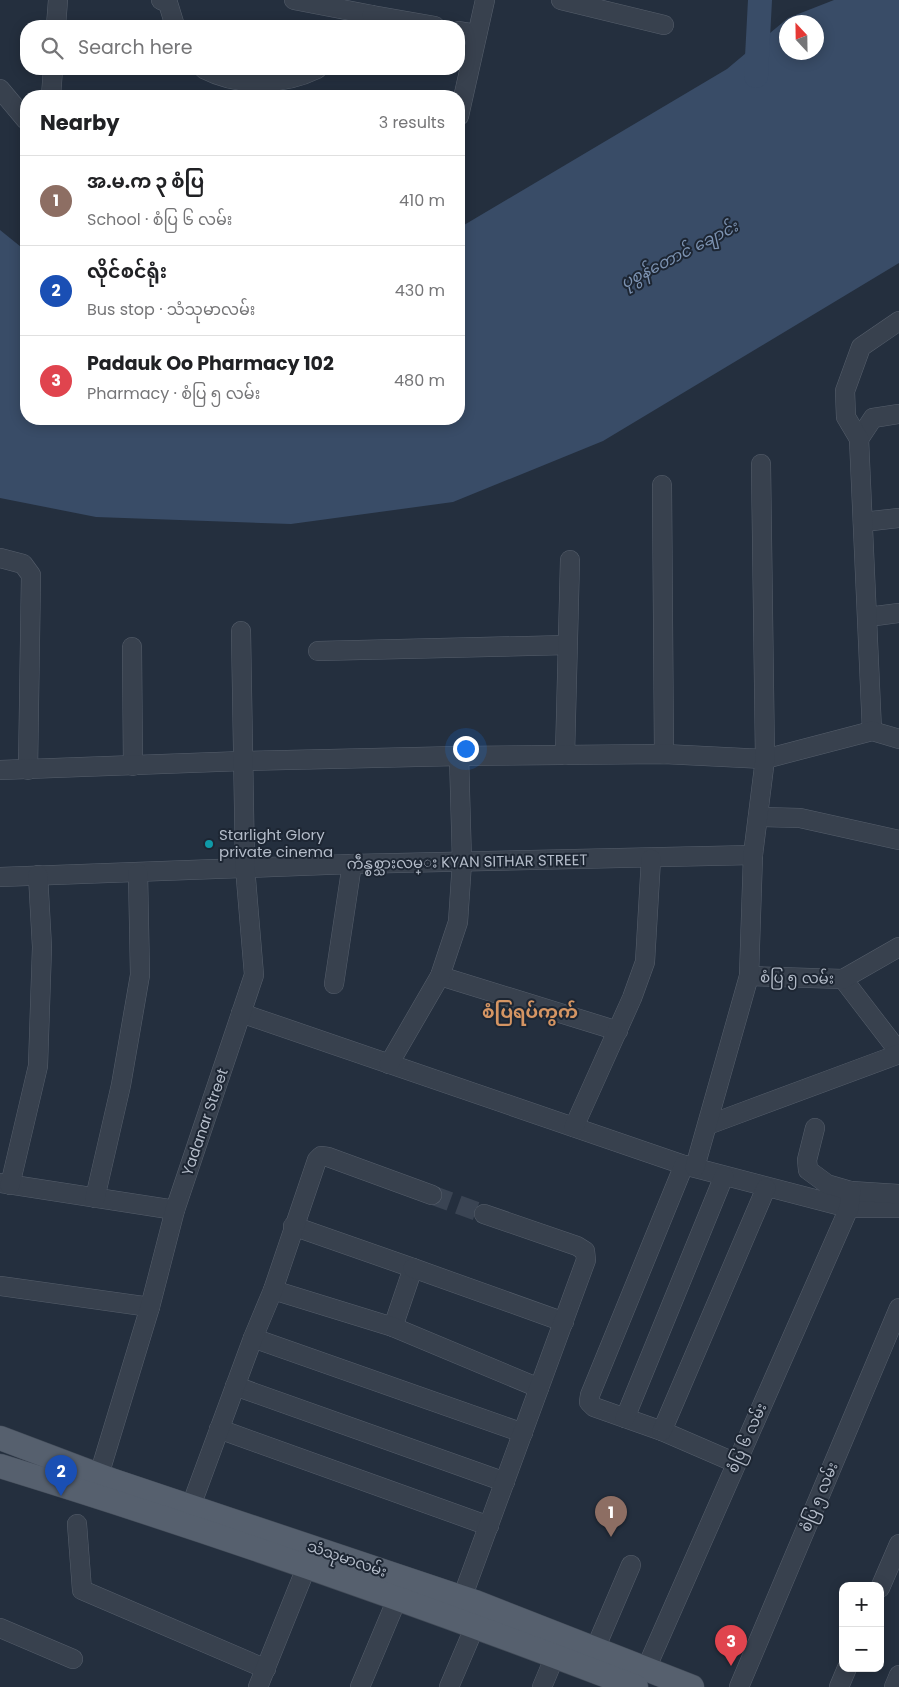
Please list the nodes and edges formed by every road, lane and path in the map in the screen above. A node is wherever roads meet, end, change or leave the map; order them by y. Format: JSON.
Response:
{"nodes":[{"id":1,"x":58,"y":0,"type":"edge"},
{"id":2,"x":161,"y":0,"type":"edge"},
{"id":3,"x":294,"y":0,"type":"edge"},
{"id":4,"x":485,"y":0,"type":"edge"},
{"id":5,"x":561,"y":0,"type":"edge"},
{"id":6,"x":56,"y":20,"type":"edge"},
{"id":7,"x":173,"y":20,"type":"edge"},
{"id":8,"x":371,"y":20,"type":"edge"},
{"id":9,"x":664,"y":25,"type":"dead end"},
{"id":10,"x":470,"y":45,"type":"edge"},
{"id":11,"x":54,"y":75,"type":"edge"},
{"id":12,"x":215,"y":75,"type":"edge"},
{"id":13,"x":302,"y":75,"type":"edge"},
{"id":14,"x":0,"y":89,"type":"edge"},
{"id":15,"x":52,"y":90,"type":"edge"},
{"id":16,"x":463,"y":90,"type":"edge"},
{"id":17,"x":20,"y":113,"type":"edge"},
{"id":18,"x":899,"y":321,"type":"edge"},
{"id":19,"x":899,"y":414,"type":"edge"},
{"id":20,"x":859,"y":439,"type":"junction"},
{"id":21,"x":761,"y":464,"type":"dead end"},
{"id":22,"x":662,"y":485,"type":"dead end"},
{"id":23,"x":899,"y":518,"type":"edge"},
{"id":24,"x":863,"y":522,"type":"junction"},
{"id":25,"x":0,"y":558,"type":"edge"},
{"id":26,"x":570,"y":560,"type":"dead end"},
{"id":27,"x":899,"y":613,"type":"edge"},
{"id":28,"x":868,"y":617,"type":"junction"},
{"id":29,"x":241,"y":631,"type":"dead end"},
{"id":30,"x":568,"y":644,"type":"junction"},
{"id":31,"x":132,"y":647,"type":"dead end"},
{"id":32,"x":318,"y":651,"type":"dead end"},
{"id":33,"x":872,"y":731,"type":"junction"},
{"id":34,"x":899,"y":740,"type":"edge"},
{"id":35,"x":564,"y":754,"type":"junction"},
{"id":36,"x":664,"y":754,"type":"junction"},
{"id":37,"x":459,"y":756,"type":"junction"},
{"id":38,"x":765,"y":759,"type":"junction"},
{"id":39,"x":243,"y":761,"type":"junction"},
{"id":40,"x":134,"y":766,"type":"junction"},
{"id":41,"x":0,"y":770,"type":"edge"},
{"id":42,"x":28,"y":770,"type":"junction"},
{"id":43,"x":758,"y":817,"type":"junction"},
{"id":44,"x":899,"y":840,"type":"edge"},
{"id":45,"x":753,"y":855,"type":"junction"},
{"id":46,"x":651,"y":859,"type":"junction"},
{"id":47,"x":462,"y":862,"type":"junction"},
{"id":48,"x":352,"y":864,"type":"junction"},
{"id":49,"x":245,"y":867,"type":"junction"},
{"id":50,"x":138,"y":872,"type":"junction"},
{"id":51,"x":38,"y":875,"type":"junction"},
{"id":52,"x":0,"y":877,"type":"edge"},
{"id":53,"x":899,"y":947,"type":"edge"},
{"id":54,"x":440,"y":976,"type":"junction"},
{"id":55,"x":749,"y":976,"type":"junction"},
{"id":56,"x":843,"y":979,"type":"junction"},
{"id":57,"x":334,"y":984,"type":"dead end"},
{"id":58,"x":241,"y":1013,"type":"junction"},
{"id":59,"x":618,"y":1031,"type":"junction"},
{"id":60,"x":899,"y":1053,"type":"edge"},
{"id":61,"x":389,"y":1064,"type":"junction"},
{"id":62,"x":708,"y":1125,"type":"junction"},
{"id":63,"x":574,"y":1127,"type":"junction"},
{"id":64,"x":815,"y":1128,"type":"dead end"},
{"id":65,"x":690,"y":1166,"type":"junction"},
{"id":66,"x":724,"y":1176,"type":"junction"},
{"id":67,"x":5,"y":1184,"type":"edge"},
{"id":68,"x":766,"y":1188,"type":"junction"},
{"id":69,"x":899,"y":1194,"type":"edge"},
{"id":70,"x":432,"y":1195,"type":"tunnel mouth"},
{"id":71,"x":95,"y":1198,"type":"junction"},
{"id":72,"x":850,"y":1199,"type":"junction"},
{"id":73,"x":899,"y":1208,"type":"edge"},
{"id":74,"x":175,"y":1210,"type":"junction"},
{"id":75,"x":484,"y":1214,"type":"tunnel mouth"},
{"id":76,"x":293,"y":1226,"type":"junction"},
{"id":77,"x":413,"y":1268,"type":"junction"},
{"id":78,"x":0,"y":1286,"type":"edge"},
{"id":79,"x":273,"y":1290,"type":"junction"},
{"id":80,"x":150,"y":1307,"type":"junction"},
{"id":81,"x":899,"y":1308,"type":"edge"},
{"id":82,"x":564,"y":1322,"type":"junction"},
{"id":83,"x":393,"y":1327,"type":"junction"},
{"id":84,"x":253,"y":1338,"type":"junction"},
{"id":85,"x":235,"y":1386,"type":"junction"},
{"id":86,"x":539,"y":1388,"type":"junction"},
{"id":87,"x":625,"y":1418,"type":"junction"},
{"id":88,"x":219,"y":1429,"type":"junction"},
{"id":89,"x":662,"y":1431,"type":"junction"},
{"id":90,"x":523,"y":1433,"type":"junction"},
{"id":91,"x":0,"y":1438,"type":"edge"},
{"id":92,"x":736,"y":1463,"type":"junction"},
{"id":93,"x":0,"y":1466,"type":"edge"},
{"id":94,"x":99,"y":1475,"type":"junction"},
{"id":95,"x":505,"y":1482,"type":"junction"},
{"id":96,"x":191,"y":1506,"type":"junction"},
{"id":97,"x":77,"y":1524,"type":"dead end"},
{"id":98,"x":489,"y":1526,"type":"junction"},
{"id":99,"x":899,"y":1544,"type":"edge"},
{"id":100,"x":631,"y":1565,"type":"dead end"},
{"id":101,"x":306,"y":1568,"type":"junction"},
{"id":102,"x":883,"y":1582,"type":"edge"},
{"id":103,"x":397,"y":1599,"type":"junction"},
{"id":104,"x":470,"y":1612,"type":"junction"},
{"id":105,"x":0,"y":1628,"type":"edge"},
{"id":106,"x":595,"y":1649,"type":"junction"},
{"id":107,"x":554,"y":1656,"type":"junction"},
{"id":108,"x":73,"y":1659,"type":"dead end"},
{"id":109,"x":266,"y":1669,"type":"junction"},
{"id":110,"x":845,"y":1672,"type":"edge"},
{"id":111,"x":899,"y":1675,"type":"edge"},
{"id":112,"x":641,"y":1678,"type":"edge"},
{"id":113,"x":258,"y":1687,"type":"edge"},
{"id":114,"x":360,"y":1687,"type":"edge"},
{"id":115,"x":448,"y":1687,"type":"edge"},
{"id":116,"x":542,"y":1687,"type":"edge"},
{"id":117,"x":692,"y":1687,"type":"edge"},
{"id":118,"x":739,"y":1687,"type":"edge"},
{"id":119,"x":839,"y":1687,"type":"edge"},
{"id":120,"x":894,"y":1687,"type":"edge"}],
"edges":[{"from":1,"to":6,"type":"street"},
{"from":2,"to":7,"type":"street"},
{"from":3,"to":8,"type":"street"},
{"from":4,"to":10,"type":"street"},
{"from":5,"to":9,"type":"street"},
{"from":10,"to":16,"type":"street"},
{"from":11,"to":15,"type":"street"},
{"from":12,"to":13,"type":"street"},
{"from":14,"to":17,"type":"street"},
{"from":18,"to":20,"type":"street"},
{"from":19,"to":20,"type":"street"},
{"from":20,"to":24,"type":"street"},
{"from":21,"to":38,"type":"street"},
{"from":22,"to":36,"type":"street"},
{"from":23,"to":24,"type":"street"},
{"from":24,"to":28,"type":"street"},
{"from":25,"to":42,"type":"street"},
{"from":26,"to":30,"type":"street"},
{"from":27,"to":28,"type":"street"},
{"from":28,"to":33,"type":"street"},
{"from":29,"to":39,"type":"street","name":"Yadanar Street"},
{"from":30,"to":32,"type":"street"},
{"from":30,"to":35,"type":"street"},
{"from":31,"to":40,"type":"street"},
{"from":33,"to":34,"type":"street"},
{"from":33,"to":38,"type":"street"},
{"from":35,"to":36,"type":"street"},
{"from":35,"to":37,"type":"street"},
{"from":36,"to":38,"type":"street"},
{"from":37,"to":39,"type":"street"},
{"from":37,"to":47,"type":"street"},
{"from":38,"to":43,"type":"street"},
{"from":39,"to":40,"type":"street"},
{"from":39,"to":49,"type":"street","name":"Yadanar Street"},
{"from":40,"to":42,"type":"street"},
{"from":41,"to":42,"type":"street"},
{"from":43,"to":44,"type":"street"},
{"from":43,"to":45,"type":"street"},
{"from":45,"to":46,"type":"street","name":"ကဵန္စစ္သားလမ္း KYAN SITHAR STREET"},
{"from":45,"to":55,"type":"street"},
{"from":46,"to":47,"type":"street","name":"ကဵန္စစ္သားလမ္း KYAN SITHAR STREET"},
{"from":46,"to":59,"type":"street"},
{"from":47,"to":48,"type":"street","name":"ကဵန္စစ္သားလမ္း KYAN SITHAR STREET"},
{"from":47,"to":54,"type":"street"},
{"from":48,"to":49,"type":"street","name":"ကဵန္စစ္သားလမ္း KYAN SITHAR STREET"},
{"from":48,"to":57,"type":"street"},
{"from":49,"to":50,"type":"street","name":"ကဵန္စစ္သားလမ္း KYAN SITHAR STREET"},
{"from":49,"to":58,"type":"street","name":"Yadanar Street"},
{"from":50,"to":51,"type":"street","name":"ကဵန္စစ္သားလမ္း KYAN SITHAR STREET"},
{"from":50,"to":71,"type":"street"},
{"from":51,"to":52,"type":"street","name":"ကဵန္စစ္သားလမ္း KYAN SITHAR STREET"},
{"from":51,"to":67,"type":"street"},
{"from":53,"to":56,"type":"street"},
{"from":54,"to":59,"type":"street"},
{"from":54,"to":61,"type":"street"},
{"from":55,"to":56,"type":"street","name":"စံပြ ၅ လမ်း"},
{"from":55,"to":62,"type":"street"},
{"from":56,"to":60,"type":"street","name":"စံပြ ၅ လမ်း"},
{"from":58,"to":61,"type":"street"},
{"from":58,"to":74,"type":"street","name":"Yadanar Street"},
{"from":59,"to":63,"type":"street"},
{"from":60,"to":62,"type":"street"},
{"from":61,"to":63,"type":"street"},
{"from":62,"to":65,"type":"street"},
{"from":63,"to":65,"type":"street"},
{"from":64,"to":72,"type":"street"},
{"from":65,"to":66,"type":"street"},
{"from":65,"to":87,"type":"street"},
{"from":66,"to":68,"type":"street"},
{"from":66,"to":87,"type":"street"},
{"from":67,"to":71,"type":"street"},
{"from":68,"to":72,"type":"street"},
{"from":68,"to":89,"type":"street"},
{"from":69,"to":72,"type":"street"},
{"from":70,"to":76,"type":"street"},
{"from":71,"to":74,"type":"street"},
{"from":72,"to":73,"type":"street"},
{"from":72,"to":92,"type":"street","name":"စံပြ ၆ လမ်း"},
{"from":74,"to":80,"type":"street","name":"Yadanar Street"},
{"from":75,"to":82,"type":"street"},
{"from":76,"to":77,"type":"street"},
{"from":76,"to":79,"type":"street"},
{"from":77,"to":82,"type":"street"},
{"from":77,"to":83,"type":"street"},
{"from":78,"to":80,"type":"street"},
{"from":79,"to":83,"type":"street"},
{"from":79,"to":84,"type":"street"},
{"from":80,"to":94,"type":"street","name":"Yadanar Street"},
{"from":81,"to":118,"type":"street","name":"စံပြ ၅ လမ်း"},
{"from":82,"to":86,"type":"street"},
{"from":83,"to":86,"type":"street"},
{"from":84,"to":85,"type":"street"},
{"from":84,"to":90,"type":"street"},
{"from":85,"to":88,"type":"street"},
{"from":85,"to":95,"type":"street"},
{"from":86,"to":90,"type":"street"},
{"from":87,"to":89,"type":"street"},
{"from":88,"to":96,"type":"street"},
{"from":88,"to":98,"type":"street"},
{"from":89,"to":92,"type":"street"},
{"from":90,"to":95,"type":"street"},
{"from":91,"to":94,"type":"main road","name":"သံသုမာလမ်း"},
{"from":92,"to":112,"type":"street","name":"စံပြ ၆ လမ်း"},
{"from":93,"to":101,"type":"main road","name":"သံသုမာလမ်း"},
{"from":94,"to":96,"type":"main road","name":"သံသုမာလမ်း"},
{"from":95,"to":98,"type":"street"},
{"from":96,"to":104,"type":"main road","name":"သံသုမာလမ်း"},
{"from":97,"to":109,"type":"street"},
{"from":98,"to":104,"type":"street"},
{"from":99,"to":102,"type":"street"},
{"from":100,"to":106,"type":"street"},
{"from":101,"to":103,"type":"main road","name":"သံသုမာလမ်း"},
{"from":101,"to":109,"type":"street"},
{"from":103,"to":104,"type":"main road","name":"သံသုမာလမ်း"},
{"from":103,"to":114,"type":"street"},
{"from":104,"to":106,"type":"main road","name":"သံသုမာလမ်း"},
{"from":104,"to":107,"type":"main road","name":"သံသုမာလမ်း"},
{"from":104,"to":115,"type":"street"},
{"from":105,"to":108,"type":"street"},
{"from":106,"to":112,"type":"main road","name":"သံသုမာလမ်း"},
{"from":107,"to":112,"type":"main road","name":"သံသုမာလမ်း"},
{"from":107,"to":116,"type":"street"},
{"from":109,"to":113,"type":"street"},
{"from":110,"to":119,"type":"street"},
{"from":111,"to":120,"type":"street"},
{"from":112,"to":117,"type":"main road","name":"သံသုမာလမ်း"}]}
